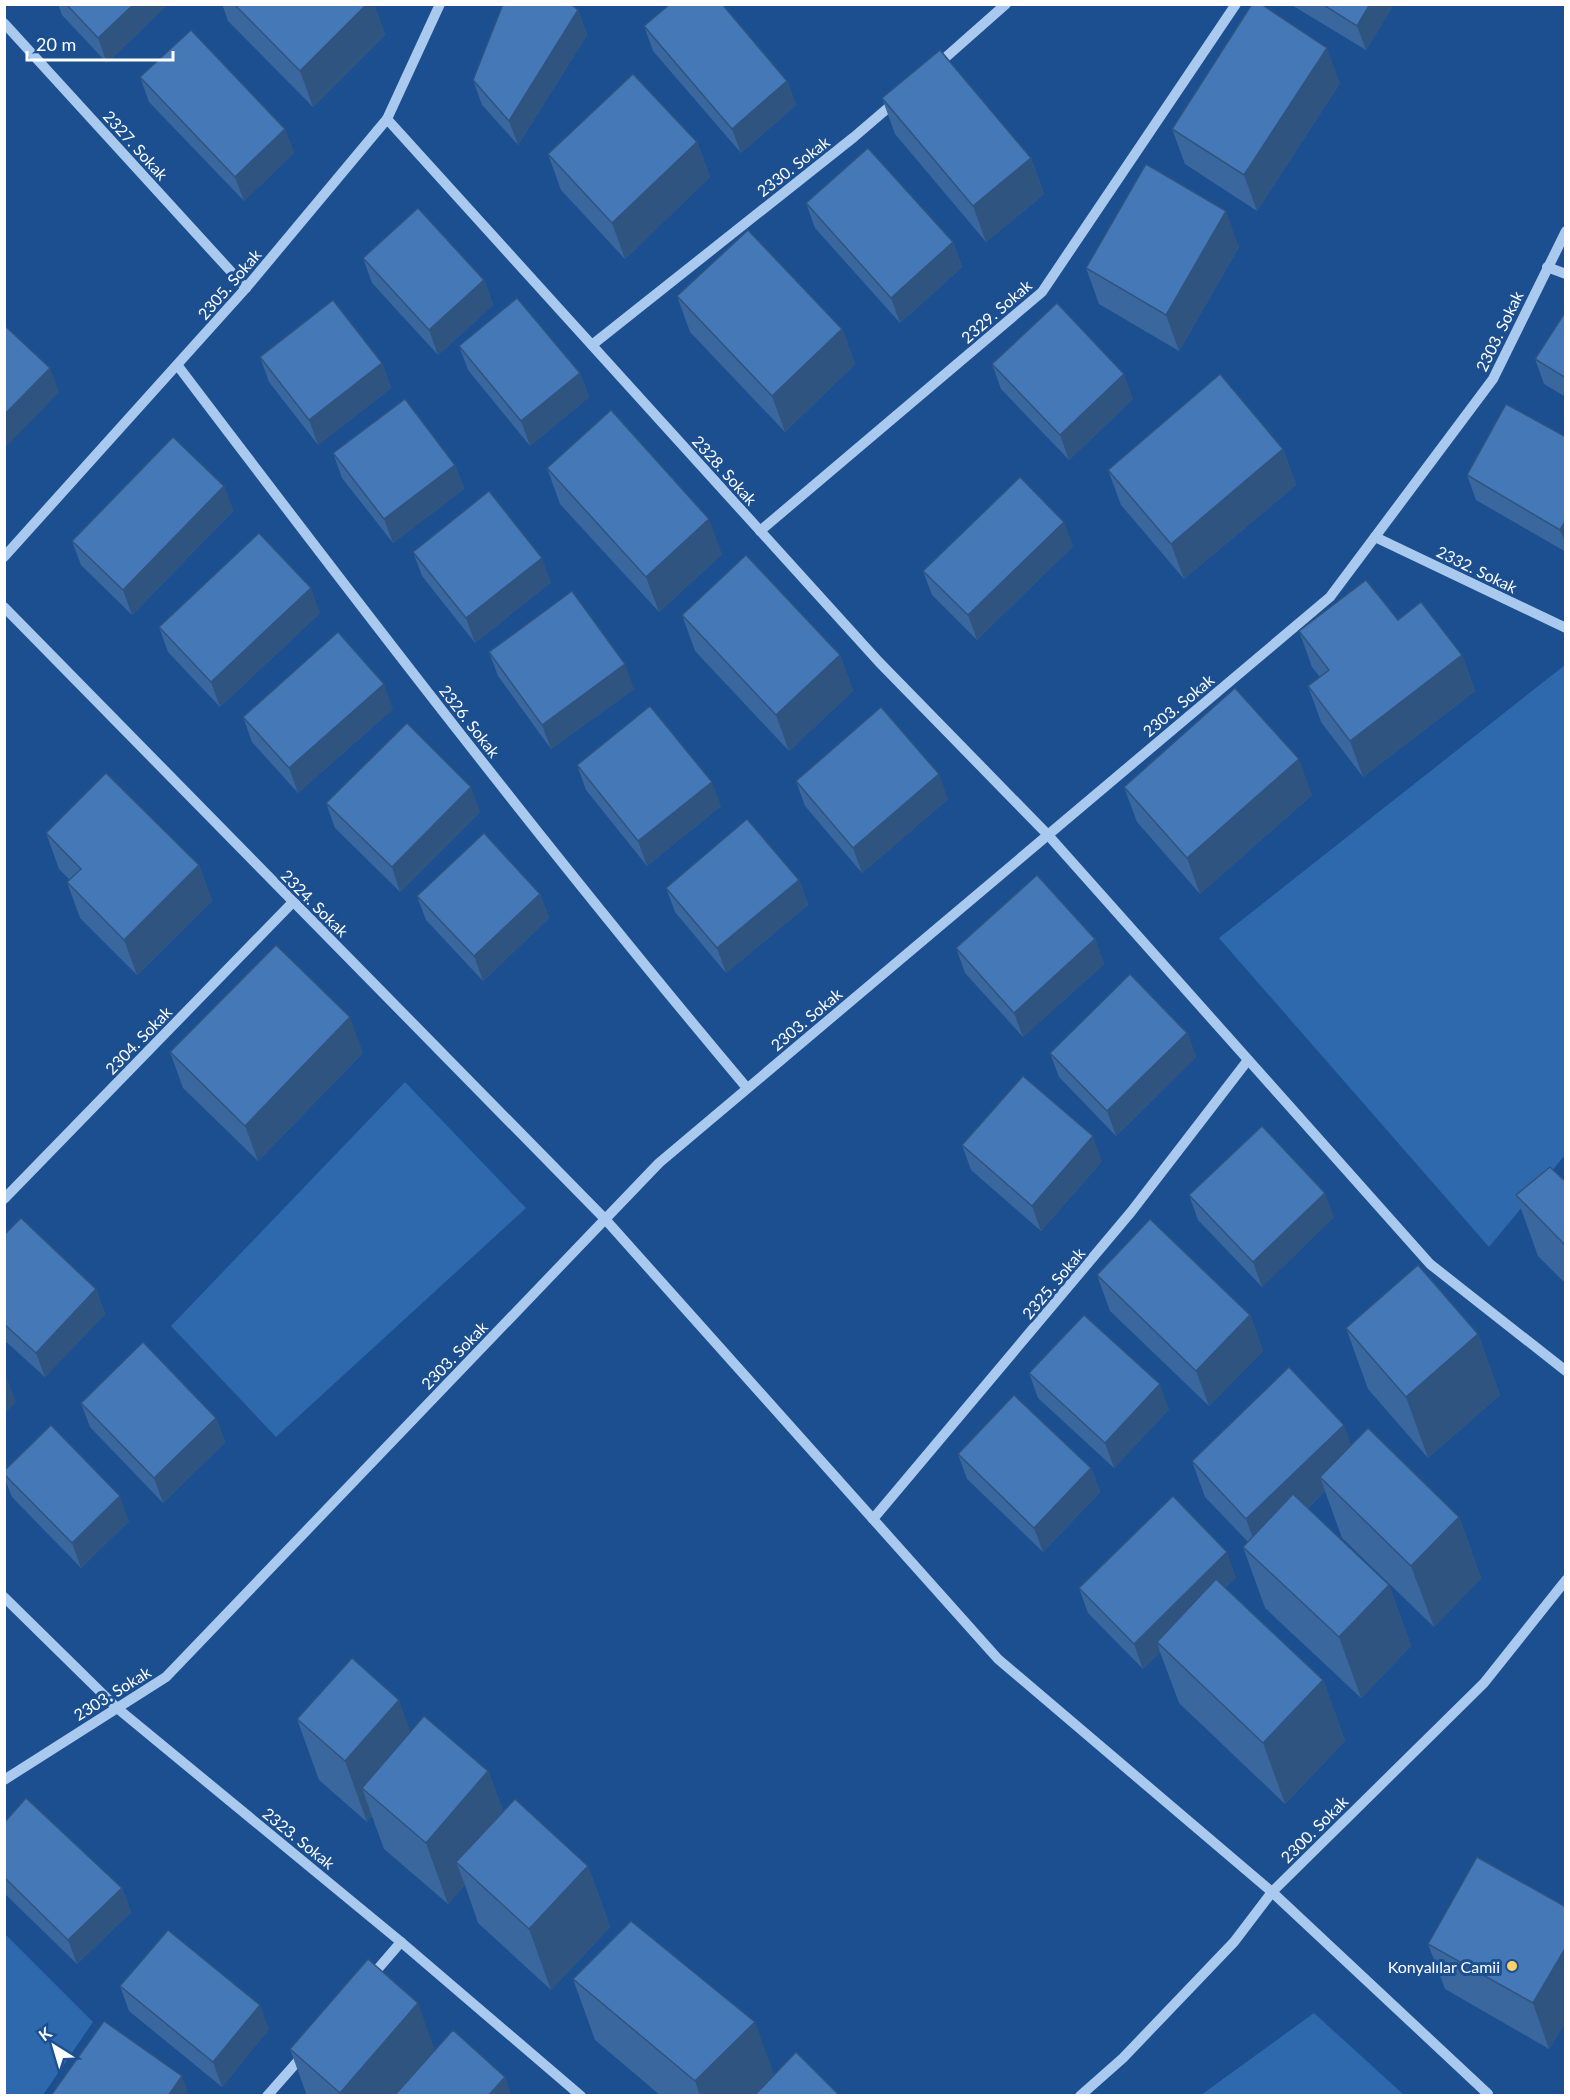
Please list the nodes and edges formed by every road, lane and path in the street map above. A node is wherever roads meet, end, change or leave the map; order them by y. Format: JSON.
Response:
{"nodes":[{"id":1,"x":440,"y":4,"type":"edge"},
{"id":2,"x":1006,"y":4,"type":"edge"},
{"id":3,"x":1236,"y":4,"type":"edge"},
{"id":4,"x":4,"y":22,"type":"edge"},
{"id":5,"x":925,"y":75,"type":"edge"},
{"id":6,"x":907,"y":90,"type":"edge"},
{"id":7,"x":387,"y":119,"type":"junction"},
{"id":8,"x":1566,"y":231,"type":"edge"},
{"id":9,"x":1547,"y":267,"type":"junction"},
{"id":10,"x":1566,"y":274,"type":"edge"},
{"id":11,"x":246,"y":288,"type":"junction"},
{"id":12,"x":592,"y":345,"type":"junction"},
{"id":13,"x":177,"y":366,"type":"junction"},
{"id":14,"x":760,"y":531,"type":"junction"},
{"id":15,"x":1375,"y":537,"type":"junction"},
{"id":16,"x":4,"y":557,"type":"edge"},
{"id":17,"x":4,"y":607,"type":"edge"},
{"id":18,"x":1566,"y":628,"type":"edge"},
{"id":19,"x":1048,"y":835,"type":"junction"},
{"id":20,"x":294,"y":902,"type":"junction"},
{"id":21,"x":1248,"y":1060,"type":"junction"},
{"id":22,"x":747,"y":1088,"type":"junction"},
{"id":23,"x":4,"y":1199,"type":"edge"},
{"id":24,"x":605,"y":1219,"type":"junction"},
{"id":25,"x":1566,"y":1371,"type":"edge"},
{"id":26,"x":873,"y":1519,"type":"junction"},
{"id":27,"x":1566,"y":1580,"type":"edge"},
{"id":28,"x":4,"y":1597,"type":"edge"},
{"id":29,"x":117,"y":1708,"type":"junction"},
{"id":30,"x":4,"y":1780,"type":"edge"},
{"id":31,"x":1272,"y":1892,"type":"junction"},
{"id":32,"x":401,"y":1942,"type":"junction"},
{"id":33,"x":362,"y":1987,"type":"edge"},
{"id":34,"x":315,"y":2041,"type":"edge"},
{"id":35,"x":1488,"y":2094,"type":"dead end"},
{"id":36,"x":267,"y":2096,"type":"edge"},
{"id":37,"x":581,"y":2096,"type":"edge"},
{"id":38,"x":1080,"y":2096,"type":"edge"}],
"edges":[{"from":1,"to":7,"type":"street","name":"2305. Sokak"},
{"from":2,"to":5,"type":"street"},
{"from":3,"to":14,"type":"street","name":"2329. Sokak"},
{"from":4,"to":11,"type":"street","name":"2327. Sokak"},
{"from":6,"to":12,"type":"street","name":"2330. Sokak"},
{"from":7,"to":11,"type":"street","name":"2305. Sokak"},
{"from":7,"to":12,"type":"street","name":"2328. Sokak"},
{"from":8,"to":9,"type":"street","name":"2303. Sokak"},
{"from":9,"to":10,"type":"street"},
{"from":9,"to":15,"type":"street","name":"2303. Sokak"},
{"from":11,"to":13,"type":"street","name":"2305. Sokak"},
{"from":12,"to":14,"type":"street","name":"2328. Sokak"},
{"from":13,"to":16,"type":"street","name":"2305. Sokak"},
{"from":13,"to":22,"type":"street","name":"2326. Sokak"},
{"from":14,"to":19,"type":"street","name":"2328. Sokak"},
{"from":15,"to":18,"type":"street","name":"2332. Sokak"},
{"from":15,"to":19,"type":"street","name":"2303. Sokak"},
{"from":17,"to":20,"type":"street","name":"2324. Sokak"},
{"from":19,"to":21,"type":"street","name":"2328. Sokak"},
{"from":19,"to":22,"type":"street","name":"2303. Sokak"},
{"from":20,"to":23,"type":"street","name":"2304. Sokak"},
{"from":20,"to":24,"type":"street","name":"2324. Sokak"},
{"from":21,"to":25,"type":"street","name":"2328. Sokak"},
{"from":21,"to":26,"type":"street","name":"2325. Sokak"},
{"from":22,"to":24,"type":"street","name":"2303. Sokak"},
{"from":24,"to":26,"type":"street","name":"2324. Sokak"},
{"from":24,"to":29,"type":"street","name":"2303. Sokak"},
{"from":26,"to":31,"type":"street","name":"2324. Sokak"},
{"from":27,"to":31,"type":"street","name":"2300. Sokak"},
{"from":28,"to":29,"type":"street","name":"2323. Sokak"},
{"from":29,"to":30,"type":"street","name":"2303. Sokak"},
{"from":29,"to":32,"type":"street","name":"2323. Sokak"},
{"from":31,"to":35,"type":"street","name":"2324. Sokak"},
{"from":31,"to":38,"type":"street","name":"2300. Sokak"},
{"from":32,"to":33,"type":"street"},
{"from":32,"to":37,"type":"street","name":"2323. Sokak"},
{"from":34,"to":36,"type":"street"}]}
